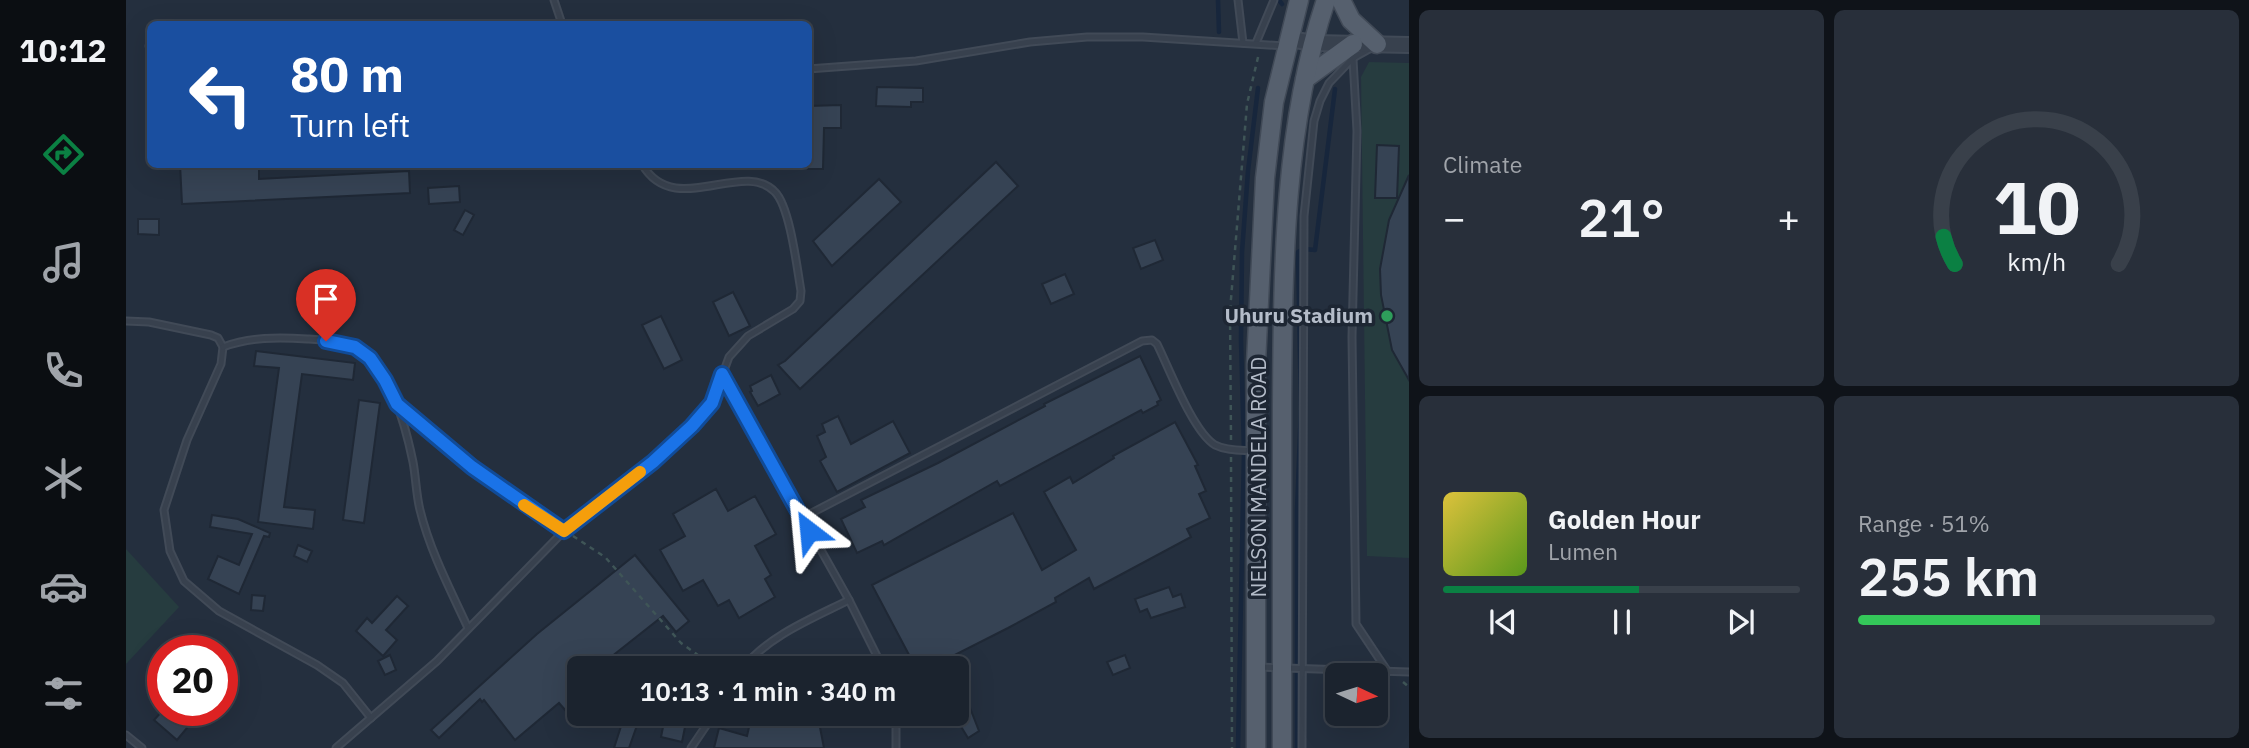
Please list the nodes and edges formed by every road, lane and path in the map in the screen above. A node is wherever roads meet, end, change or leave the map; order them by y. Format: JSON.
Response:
{"nodes":[{"id":1,"x":555,"y":0,"type":"edge"},
{"id":2,"x":1238,"y":0,"type":"edge"},
{"id":3,"x":1274,"y":0,"type":"edge"},
{"id":4,"x":1299,"y":0,"type":"edge"},
{"id":5,"x":1326,"y":0,"type":"edge"},
{"id":6,"x":1341,"y":0,"type":"edge"},
{"id":7,"x":561,"y":21,"type":"edge"},
{"id":8,"x":1288,"y":42,"type":"junction"},
{"id":9,"x":1243,"y":43,"type":"junction"},
{"id":10,"x":1259,"y":43,"type":"junction"},
{"id":11,"x":1314,"y":43,"type":"junction"},
{"id":12,"x":1377,"y":44,"type":"junction"},
{"id":13,"x":1409,"y":45,"type":"edge"},
{"id":14,"x":1353,"y":51,"type":"junction"},
{"id":15,"x":812,"y":69,"type":"edge"},
{"id":16,"x":1305,"y":79,"type":"junction"},
{"id":17,"x":644,"y":168,"type":"edge"},
{"id":18,"x":126,"y":321,"type":"edge"},
{"id":19,"x":223,"y":347,"type":"junction"},
{"id":20,"x":722,"y":374,"type":"junction"},
{"id":21,"x":397,"y":404,"type":"junction"},
{"id":22,"x":1231,"y":450,"type":"junction"},
{"id":23,"x":1256,"y":451,"type":"junction"},
{"id":24,"x":802,"y":518,"type":"junction"},
{"id":25,"x":564,"y":531,"type":"junction"},
{"id":26,"x":849,"y":600,"type":"junction"},
{"id":27,"x":468,"y":628,"type":"junction"},
{"id":28,"x":699,"y":656,"type":"edge"},
{"id":29,"x":756,"y":656,"type":"edge"},
{"id":30,"x":877,"y":656,"type":"edge"},
{"id":31,"x":1382,"y":663,"type":"edge"},
{"id":32,"x":1256,"y":667,"type":"junction"},
{"id":33,"x":1282,"y":668,"type":"junction"},
{"id":34,"x":1301,"y":670,"type":"junction"},
{"id":35,"x":1325,"y":671,"type":"edge"},
{"id":36,"x":1388,"y":672,"type":"edge"},
{"id":37,"x":1409,"y":672,"type":"edge"},
{"id":38,"x":370,"y":718,"type":"junction"},
{"id":39,"x":706,"y":726,"type":"edge"},
{"id":40,"x":896,"y":726,"type":"edge"},
{"id":41,"x":127,"y":736,"type":"edge"},
{"id":42,"x":142,"y":748,"type":"edge"},
{"id":43,"x":336,"y":748,"type":"edge"},
{"id":44,"x":691,"y":748,"type":"edge"},
{"id":45,"x":896,"y":748,"type":"edge"},
{"id":46,"x":1231,"y":748,"type":"edge"},
{"id":47,"x":1256,"y":748,"type":"edge"},
{"id":48,"x":1282,"y":748,"type":"edge"},
{"id":49,"x":1301,"y":748,"type":"edge"}],
"edges":[{"from":1,"to":7,"type":"lane"},
{"from":2,"to":9,"type":"lane"},
{"from":3,"to":10,"type":"lane"},
{"from":4,"to":8,"type":"main road","name":"NELSON MANDELA ROAD"},
{"from":5,"to":11,"type":"main road","name":"NELSON MANDELA ROAD"},
{"from":6,"to":12,"type":"main road"},
{"from":8,"to":10,"type":"lane"},
{"from":8,"to":11,"type":"street"},
{"from":8,"to":23,"type":"main road","name":"NELSON MANDELA ROAD"},
{"from":9,"to":10,"type":"lane"},
{"from":9,"to":15,"type":"lane"},
{"from":10,"to":22,"type":"path"},
{"from":11,"to":14,"type":"street"},
{"from":11,"to":16,"type":"main road","name":"NELSON MANDELA ROAD"},
{"from":12,"to":13,"type":"street"},
{"from":12,"to":14,"type":"street"},
{"from":14,"to":16,"type":"main road"},
{"from":14,"to":31,"type":"lane"},
{"from":14,"to":34,"type":"lane"},
{"from":16,"to":33,"type":"main road","name":"NELSON MANDELA ROAD"},
{"from":17,"to":20,"type":"lane"},
{"from":18,"to":19,"type":"lane"},
{"from":19,"to":21,"type":"lane"},
{"from":19,"to":38,"type":"lane"},
{"from":20,"to":24,"type":"lane"},
{"from":20,"to":25,"type":"lane"},
{"from":21,"to":25,"type":"lane"},
{"from":21,"to":27,"type":"lane"},
{"from":22,"to":23,"type":"lane"},
{"from":22,"to":24,"type":"lane"},
{"from":22,"to":46,"type":"path"},
{"from":23,"to":32,"type":"main road","name":"NELSON MANDELA ROAD"},
{"from":24,"to":26,"type":"lane"},
{"from":25,"to":27,"type":"lane"},
{"from":25,"to":28,"type":"path"},
{"from":26,"to":29,"type":"lane"},
{"from":26,"to":30,"type":"lane"},
{"from":27,"to":38,"type":"lane"},
{"from":32,"to":33,"type":"lane"},
{"from":32,"to":47,"type":"main road","name":"NELSON MANDELA ROAD"},
{"from":33,"to":34,"type":"lane"},
{"from":33,"to":48,"type":"main road","name":"NELSON MANDELA ROAD"},
{"from":34,"to":35,"type":"lane"},
{"from":34,"to":49,"type":"lane"},
{"from":36,"to":37,"type":"lane"},
{"from":38,"to":43,"type":"lane"},
{"from":39,"to":44,"type":"lane"},
{"from":40,"to":45,"type":"lane"},
{"from":41,"to":42,"type":"lane"}]}
